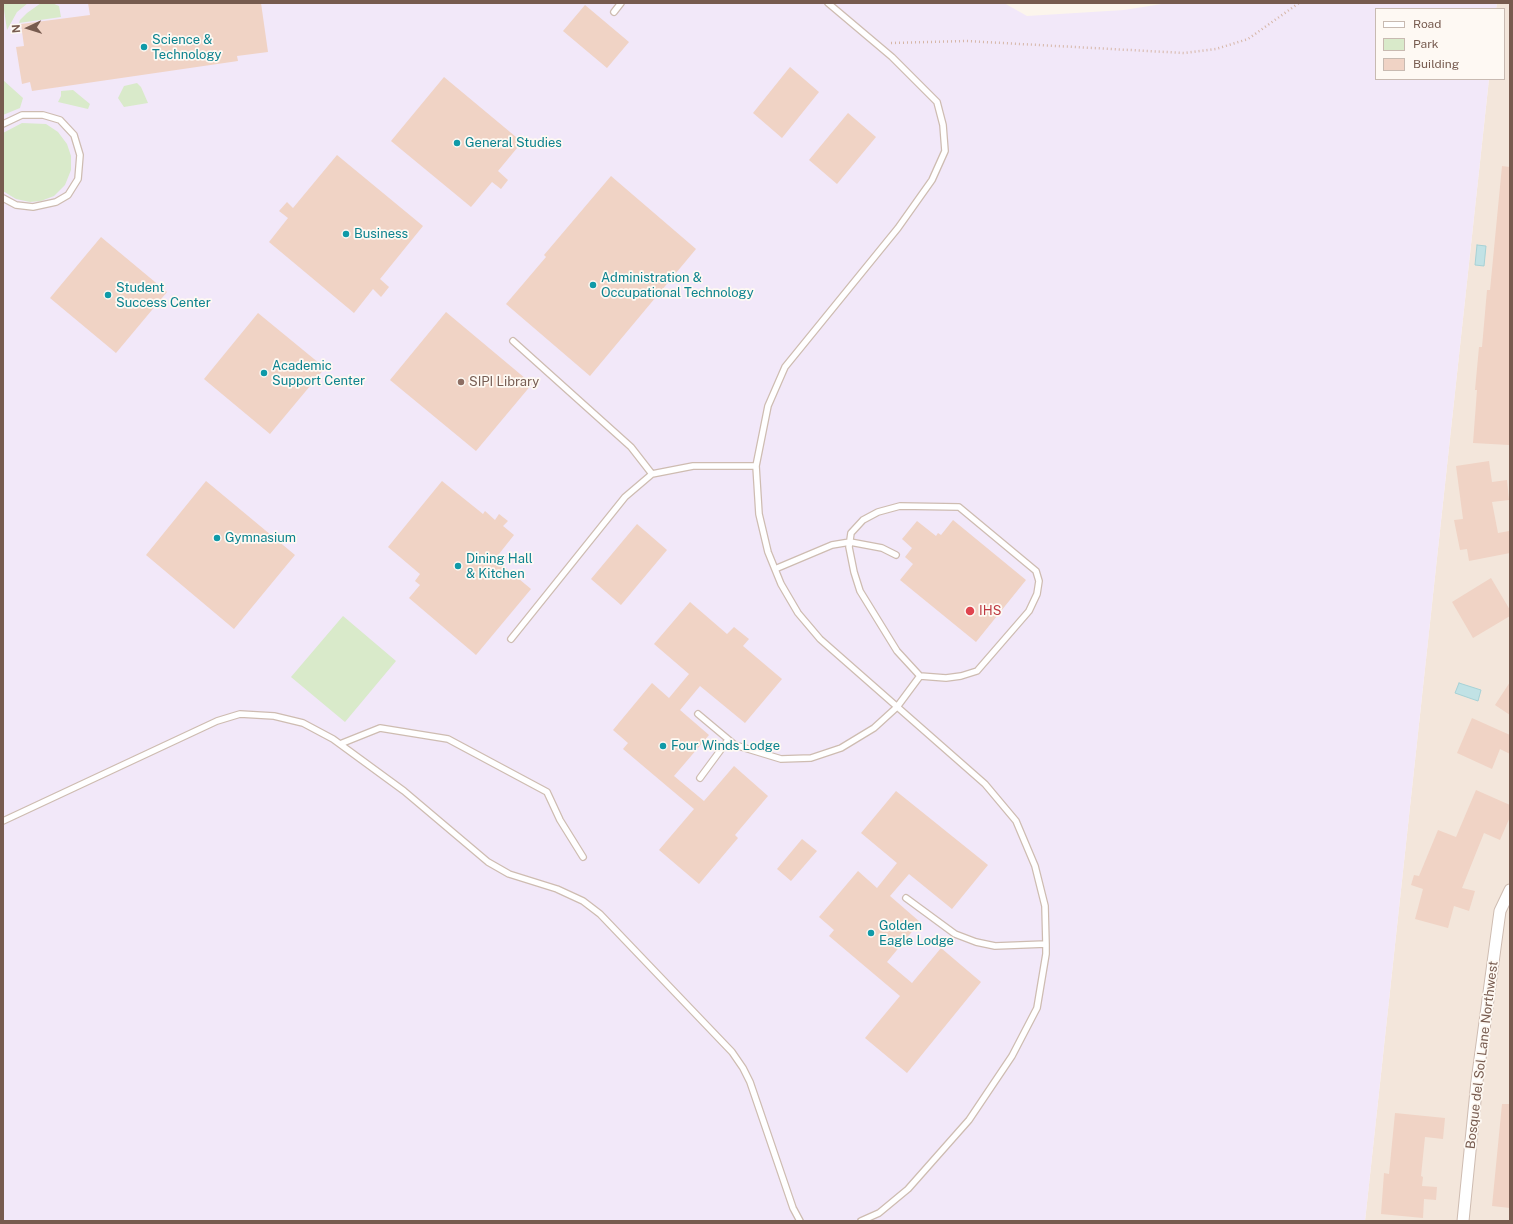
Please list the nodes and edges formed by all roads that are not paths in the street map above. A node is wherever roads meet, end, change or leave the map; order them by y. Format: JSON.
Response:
{"nodes":[{"id":1,"x":621,"y":3,"type":"edge"},
{"id":2,"x":828,"y":3,"type":"edge"},
{"id":3,"x":614,"y":12,"type":"dead end"},
{"id":4,"x":3,"y":124,"type":"edge"},
{"id":5,"x":3,"y":198,"type":"edge"},
{"id":6,"x":513,"y":341,"type":"dead end"},
{"id":7,"x":756,"y":466,"type":"junction"},
{"id":8,"x":652,"y":474,"type":"junction"},
{"id":9,"x":850,"y":542,"type":"junction"},
{"id":10,"x":896,"y":555,"type":"dead end"},
{"id":11,"x":775,"y":569,"type":"junction"},
{"id":12,"x":510,"y":639,"type":"dead end"},
{"id":13,"x":920,"y":676,"type":"junction"},
{"id":14,"x":897,"y":707,"type":"junction"},
{"id":15,"x":698,"y":714,"type":"dead end"},
{"id":16,"x":728,"y":740,"type":"junction"},
{"id":17,"x":340,"y":744,"type":"junction"},
{"id":18,"x":700,"y":778,"type":"dead end"},
{"id":19,"x":3,"y":821,"type":"edge"},
{"id":20,"x":584,"y":857,"type":"dead end"},
{"id":21,"x":1510,"y":890,"type":"edge"},
{"id":22,"x":906,"y":898,"type":"dead end"},
{"id":23,"x":1046,"y":944,"type":"junction"},
{"id":24,"x":800,"y":1221,"type":"edge"},
{"id":25,"x":861,"y":1221,"type":"edge"},
{"id":26,"x":1463,"y":1221,"type":"edge"}],
"edges":[{"from":1,"to":3,"type":"lane"},
{"from":2,"to":7,"type":"lane"},
{"from":4,"to":5,"type":"lane"},
{"from":6,"to":8,"type":"lane"},
{"from":7,"to":8,"type":"lane"},
{"from":7,"to":11,"type":"lane"},
{"from":8,"to":12,"type":"lane"},
{"from":9,"to":10,"type":"lane"},
{"from":9,"to":11,"type":"lane"},
{"from":9,"to":13,"type":"lane"},
{"from":9,"to":13,"type":"lane"},
{"from":11,"to":14,"type":"lane"},
{"from":13,"to":14,"type":"lane"},
{"from":14,"to":16,"type":"lane"},
{"from":14,"to":23,"type":"lane"},
{"from":15,"to":16,"type":"lane"},
{"from":16,"to":18,"type":"lane"},
{"from":17,"to":19,"type":"lane"},
{"from":17,"to":20,"type":"lane"},
{"from":17,"to":24,"type":"lane"},
{"from":21,"to":26,"type":"street","name":"Bosque del Sol Lane Northwest"},
{"from":22,"to":23,"type":"lane"},
{"from":23,"to":25,"type":"lane"}]}
